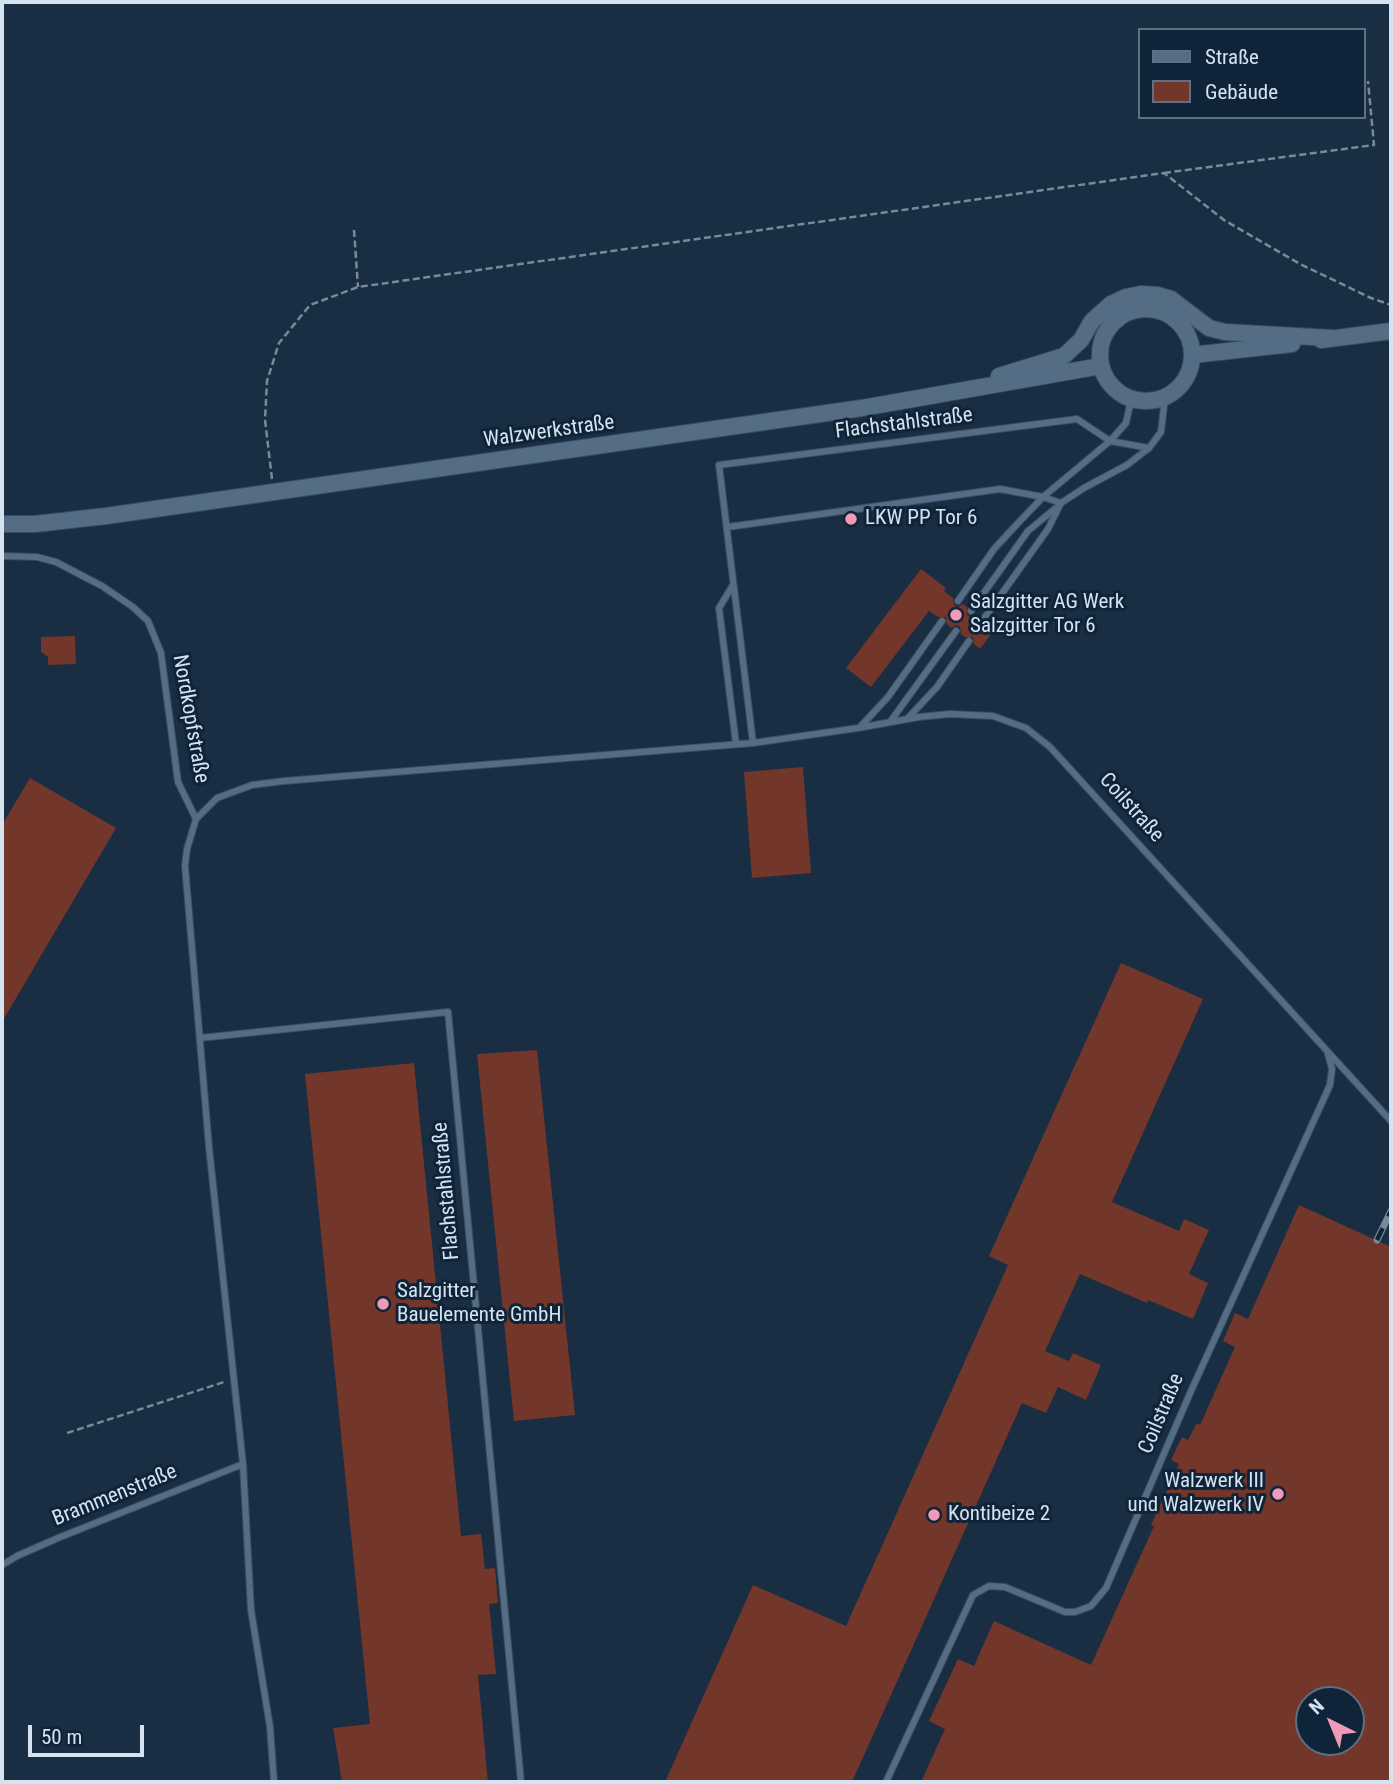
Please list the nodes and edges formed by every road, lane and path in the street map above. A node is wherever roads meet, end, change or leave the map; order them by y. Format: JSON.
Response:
{"nodes":[{"id":1,"x":1368,"y":81,"type":"dead end"},
{"id":2,"x":1164,"y":173,"type":"junction"},
{"id":3,"x":354,"y":230,"type":"dead end"},
{"id":4,"x":358,"y":287,"type":"junction"},
{"id":5,"x":1391,"y":305,"type":"edge"},
{"id":6,"x":1391,"y":331,"type":"edge"},
{"id":7,"x":1331,"y":338,"type":"junction"},
{"id":8,"x":1192,"y":355,"type":"junction"},
{"id":9,"x":1101,"y":366,"type":"junction"},
{"id":10,"x":1165,"y":397,"type":"junction"},
{"id":11,"x":926,"y":398,"type":"junction"},
{"id":12,"x":1131,"y":400,"type":"junction"},
{"id":13,"x":1110,"y":440,"type":"junction"},
{"id":14,"x":1149,"y":448,"type":"junction"},
{"id":15,"x":274,"y":491,"type":"junction"},
{"id":16,"x":1043,"y":497,"type":"junction"},
{"id":17,"x":1061,"y":503,"type":"junction"},
{"id":18,"x":2,"y":524,"type":"edge"},
{"id":19,"x":728,"y":527,"type":"junction"},
{"id":20,"x":2,"y":556,"type":"edge"},
{"id":21,"x":733,"y":585,"type":"junction"},
{"id":22,"x":958,"y":601,"type":"dead end"},
{"id":23,"x":971,"y":611,"type":"dead end"},
{"id":24,"x":984,"y":620,"type":"dead end"},
{"id":25,"x":942,"y":621,"type":"dead end"},
{"id":26,"x":956,"y":631,"type":"dead end"},
{"id":27,"x":969,"y":640,"type":"dead end"},
{"id":28,"x":907,"y":719,"type":"junction"},
{"id":29,"x":890,"y":722,"type":"junction"},
{"id":30,"x":858,"y":728,"type":"junction"},
{"id":31,"x":753,"y":743,"type":"junction"},
{"id":32,"x":736,"y":744,"type":"junction"},
{"id":33,"x":196,"y":819,"type":"junction"},
{"id":34,"x":200,"y":1038,"type":"junction"},
{"id":35,"x":1321,"y":1044,"type":"junction"},
{"id":36,"x":1391,"y":1121,"type":"edge"},
{"id":37,"x":234,"y":1379,"type":"junction"},
{"id":38,"x":67,"y":1433,"type":"dead end"},
{"id":39,"x":243,"y":1464,"type":"junction"},
{"id":40,"x":2,"y":1565,"type":"edge"},
{"id":41,"x":274,"y":1782,"type":"edge"},
{"id":42,"x":521,"y":1782,"type":"edge"},
{"id":43,"x":886,"y":1782,"type":"edge"}],
"edges":[{"from":1,"to":2,"type":"path"},
{"from":2,"to":4,"type":"path"},
{"from":2,"to":5,"type":"path"},
{"from":3,"to":4,"type":"path"},
{"from":4,"to":15,"type":"path"},
{"from":6,"to":7,"type":"street"},
{"from":7,"to":8,"type":"street"},
{"from":7,"to":11,"type":"street"},
{"from":8,"to":9,"type":"street"},
{"from":8,"to":10,"type":"street"},
{"from":9,"to":11,"type":"street","name":"Walzwerkstraße"},
{"from":9,"to":12,"type":"street"},
{"from":10,"to":12,"type":"street"},
{"from":10,"to":14,"type":"lane"},
{"from":11,"to":15,"type":"street","name":"Walzwerkstraße"},
{"from":12,"to":13,"type":"lane"},
{"from":13,"to":14,"type":"lane","name":"Flachstahlstraße"},
{"from":13,"to":16,"type":"lane"},
{"from":13,"to":19,"type":"lane","name":"Flachstahlstraße"},
{"from":14,"to":17,"type":"lane"},
{"from":15,"to":18,"type":"street","name":"Walzwerkstraße"},
{"from":16,"to":17,"type":"lane"},
{"from":16,"to":19,"type":"lane"},
{"from":16,"to":22,"type":"lane"},
{"from":17,"to":23,"type":"lane"},
{"from":17,"to":24,"type":"lane"},
{"from":19,"to":21,"type":"lane","name":"Flachstahlstraße"},
{"from":20,"to":33,"type":"lane","name":"Nordkopfstraße"},
{"from":21,"to":31,"type":"lane","name":"Flachstahlstraße"},
{"from":21,"to":32,"type":"lane","name":"Flachstahlstraße"},
{"from":25,"to":30,"type":"lane"},
{"from":26,"to":29,"type":"lane"},
{"from":27,"to":28,"type":"lane"},
{"from":28,"to":29,"type":"lane","name":"Coilstraße"},
{"from":28,"to":35,"type":"lane","name":"Coilstraße"},
{"from":29,"to":30,"type":"lane","name":"Coilstraße"},
{"from":30,"to":31,"type":"lane"},
{"from":31,"to":32,"type":"lane"},
{"from":32,"to":33,"type":"lane"},
{"from":33,"to":34,"type":"lane"},
{"from":34,"to":37,"type":"lane"},
{"from":34,"to":42,"type":"lane","name":"Flachstahlstraße"},
{"from":35,"to":36,"type":"lane","name":"Coilstraße"},
{"from":35,"to":43,"type":"lane","name":"Coilstraße"},
{"from":37,"to":38,"type":"path"},
{"from":37,"to":39,"type":"lane"},
{"from":39,"to":40,"type":"lane","name":"Brammenstraße"},
{"from":39,"to":41,"type":"lane"}]}
